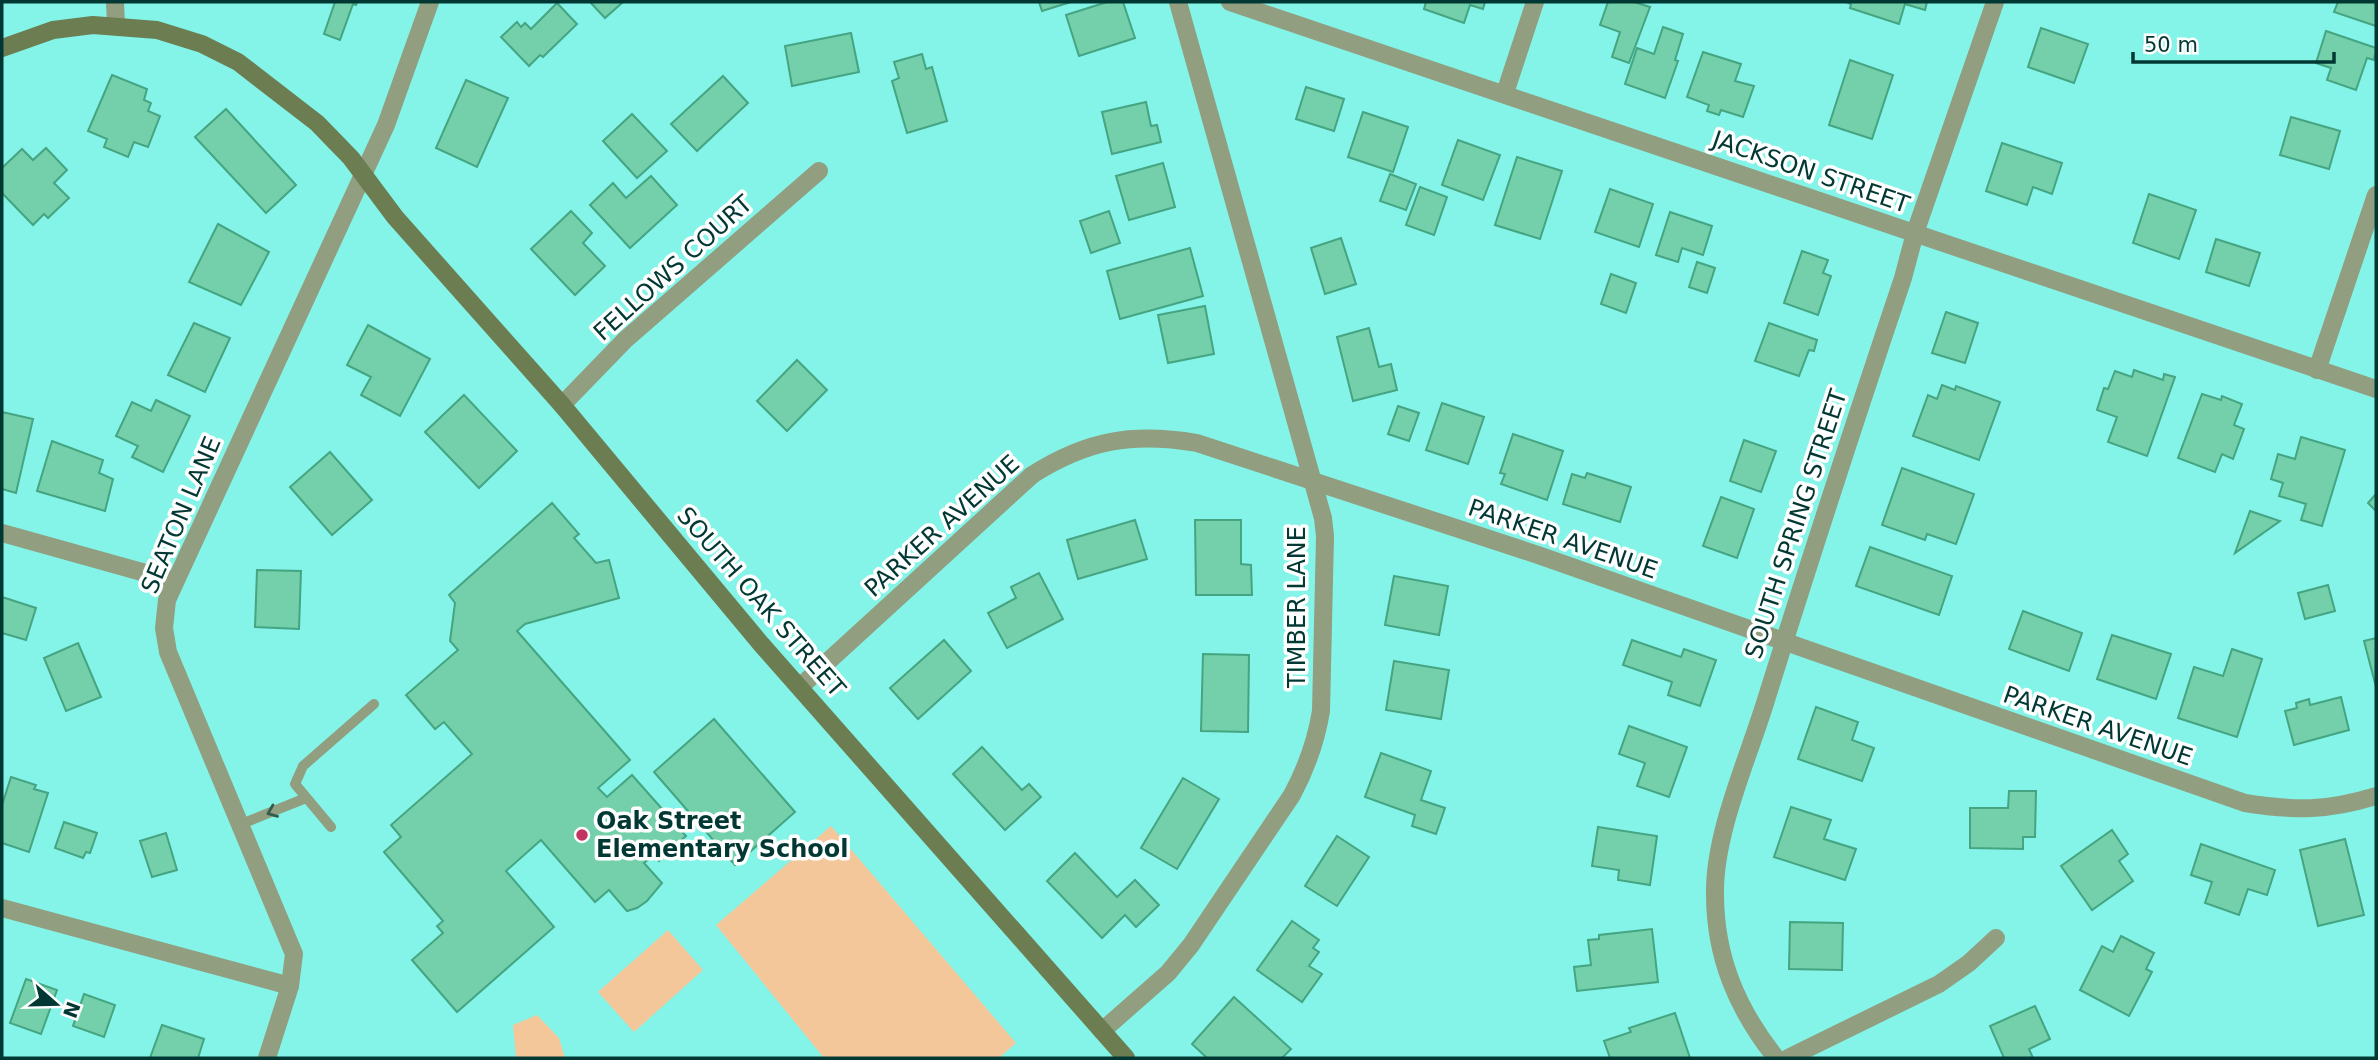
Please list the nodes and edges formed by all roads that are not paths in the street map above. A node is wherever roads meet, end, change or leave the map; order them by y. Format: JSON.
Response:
{"nodes":[{"id":1,"x":115,"y":2,"type":"edge"},
{"id":2,"x":430,"y":2,"type":"edge"},
{"id":3,"x":1178,"y":2,"type":"edge"},
{"id":4,"x":1230,"y":2,"type":"edge"},
{"id":5,"x":1535,"y":2,"type":"edge"},
{"id":6,"x":1995,"y":2,"type":"edge"},
{"id":7,"x":116,"y":25,"type":"junction"},
{"id":8,"x":2,"y":48,"type":"edge"},
{"id":9,"x":1505,"y":93,"type":"junction"},
{"id":10,"x":819,"y":171,"type":"dead end"},
{"id":11,"x":364,"y":174,"type":"junction"},
{"id":12,"x":2376,"y":195,"type":"edge"},
{"id":13,"x":1915,"y":233,"type":"junction"},
{"id":14,"x":2317,"y":369,"type":"junction"},
{"id":15,"x":2376,"y":389,"type":"edge"},
{"id":16,"x":562,"y":405,"type":"junction"},
{"id":17,"x":1314,"y":482,"type":"junction"},
{"id":18,"x":2,"y":533,"type":"edge"},
{"id":19,"x":174,"y":581,"type":"junction"},
{"id":20,"x":1783,"y":641,"type":"junction"},
{"id":21,"x":800,"y":687,"type":"junction"},
{"id":22,"x":374,"y":704,"type":"dead end"},
{"id":23,"x":2376,"y":796,"type":"edge"},
{"id":24,"x":306,"y":798,"type":"junction"},
{"id":25,"x":239,"y":825,"type":"junction"},
{"id":26,"x":331,"y":827,"type":"dead end"},
{"id":27,"x":2,"y":908,"type":"edge"},
{"id":28,"x":1996,"y":938,"type":"dead end"},
{"id":29,"x":290,"y":986,"type":"junction"},
{"id":30,"x":1102,"y":1031,"type":"junction"},
{"id":31,"x":267,"y":1058,"type":"edge"},
{"id":32,"x":1126,"y":1058,"type":"edge"},
{"id":33,"x":1776,"y":1058,"type":"edge"},
{"id":34,"x":1788,"y":1058,"type":"edge"}],
"edges":[{"from":1,"to":7,"type":"street"},
{"from":2,"to":11,"type":"street","name":"SEATON LANE"},
{"from":3,"to":17,"type":"street","name":"TIMBER LANE"},
{"from":4,"to":9,"type":"street","name":"JACKSON STREET"},
{"from":5,"to":9,"type":"street"},
{"from":6,"to":13,"type":"street","name":"SOUTH SPRING STREET"},
{"from":7,"to":8,"type":"street","name":"SOUTH OAK STREET"},
{"from":7,"to":11,"type":"street","name":"SOUTH OAK STREET"},
{"from":9,"to":13,"type":"street","name":"JACKSON STREET"},
{"from":10,"to":16,"type":"street","name":"FELLOWS COURT"},
{"from":11,"to":16,"type":"street","name":"SOUTH OAK STREET"},
{"from":11,"to":19,"type":"street","name":"SEATON LANE"},
{"from":12,"to":14,"type":"street"},
{"from":13,"to":14,"type":"street","name":"JACKSON STREET"},
{"from":13,"to":20,"type":"street","name":"SOUTH SPRING STREET"},
{"from":14,"to":15,"type":"street","name":"JACKSON STREET"},
{"from":16,"to":21,"type":"street","name":"SOUTH OAK STREET"},
{"from":17,"to":20,"type":"street","name":"PARKER AVENUE"},
{"from":17,"to":21,"type":"street","name":"PARKER AVENUE"},
{"from":17,"to":30,"type":"street","name":"TIMBER LANE"},
{"from":18,"to":19,"type":"street"},
{"from":19,"to":25,"type":"street","name":"SEATON LANE"},
{"from":20,"to":23,"type":"street","name":"PARKER AVENUE"},
{"from":20,"to":33,"type":"street","name":"SOUTH SPRING STREET"},
{"from":21,"to":30,"type":"street","name":"SOUTH OAK STREET"},
{"from":22,"to":24,"type":"lane"},
{"from":24,"to":25,"type":"lane","one_way":true},
{"from":24,"to":26,"type":"lane"},
{"from":25,"to":29,"type":"street","name":"SEATON LANE"},
{"from":27,"to":29,"type":"street"},
{"from":28,"to":34,"type":"street"},
{"from":29,"to":31,"type":"street","name":"SEATON LANE"},
{"from":30,"to":32,"type":"street","name":"SOUTH OAK STREET"}]}
